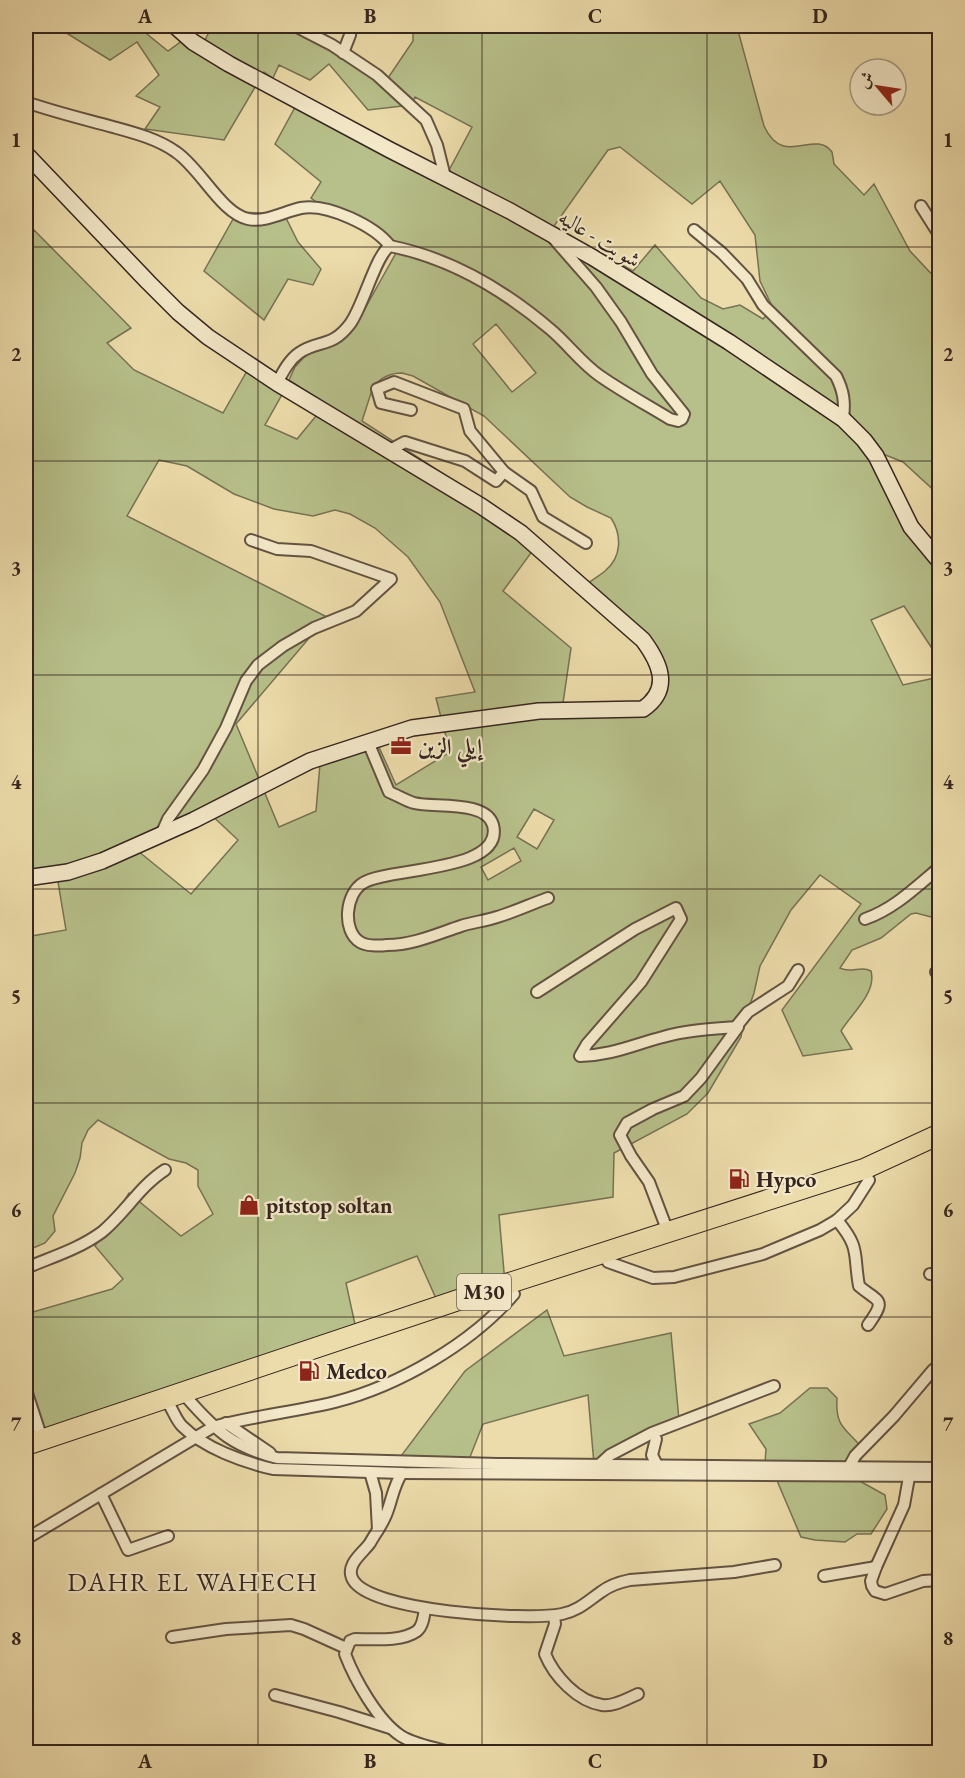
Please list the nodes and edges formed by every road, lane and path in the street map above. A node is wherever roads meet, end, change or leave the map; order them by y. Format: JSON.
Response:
{"nodes":[{"id":1,"x":175,"y":26,"type":"edge"},
{"id":2,"x":351,"y":26,"type":"edge"},
{"id":3,"x":299,"y":28,"type":"dead end"},
{"id":4,"x":343,"y":53,"type":"junction"},
{"id":5,"x":26,"y":102,"type":"edge"},
{"id":6,"x":27,"y":159,"type":"edge"},
{"id":7,"x":445,"y":177,"type":"junction"},
{"id":8,"x":921,"y":206,"type":"dead end"},
{"id":9,"x":694,"y":230,"type":"dead end"},
{"id":10,"x":550,"y":233,"type":"junction"},
{"id":11,"x":939,"y":236,"type":"edge"},
{"id":12,"x":390,"y":246,"type":"junction"},
{"id":13,"x":277,"y":383,"type":"junction"},
{"id":14,"x":411,"y":410,"type":"dead end"},
{"id":15,"x":843,"y":419,"type":"junction"},
{"id":16,"x":388,"y":451,"type":"junction"},
{"id":17,"x":504,"y":472,"type":"junction"},
{"id":18,"x":251,"y":540,"type":"dead end"},
{"id":19,"x":586,"y":543,"type":"dead end"},
{"id":20,"x":939,"y":562,"type":"edge"},
{"id":21,"x":368,"y":742,"type":"junction"},
{"id":22,"x":160,"y":837,"type":"junction"},
{"id":23,"x":939,"y":867,"type":"edge"},
{"id":24,"x":26,"y":878,"type":"edge"},
{"id":25,"x":548,"y":898,"type":"dead end"},
{"id":26,"x":865,"y":919,"type":"dead end"},
{"id":27,"x":798,"y":969,"type":"dead end"},
{"id":28,"x":537,"y":992,"type":"dead end"},
{"id":29,"x":735,"y":1028,"type":"junction"},
{"id":30,"x":939,"y":1134,"type":"edge"},
{"id":31,"x":939,"y":1148,"type":"edge"},
{"id":32,"x":165,"y":1170,"type":"dead end"},
{"id":33,"x":869,"y":1180,"type":"junction"},
{"id":34,"x":727,"y":1219,"type":"junction"},
{"id":35,"x":837,"y":1220,"type":"junction"},
{"id":36,"x":668,"y":1232,"type":"junction"},
{"id":37,"x":608,"y":1262,"type":"junction"},
{"id":38,"x":26,"y":1268,"type":"edge"},
{"id":39,"x":514,"y":1294,"type":"junction"},
{"id":40,"x":868,"y":1325,"type":"dead end"},
{"id":41,"x":939,"y":1364,"type":"edge"},
{"id":42,"x":774,"y":1386,"type":"dead end"},
{"id":43,"x":26,"y":1390,"type":"edge"},
{"id":44,"x":179,"y":1403,"type":"junction"},
{"id":45,"x":689,"y":1420,"type":"junction"},
{"id":46,"x":226,"y":1423,"type":"junction"},
{"id":47,"x":213,"y":1427,"type":"junction"},
{"id":48,"x":196,"y":1437,"type":"junction"},
{"id":49,"x":656,"y":1439,"type":"junction"},
{"id":50,"x":34,"y":1442,"type":"edge"},
{"id":51,"x":26,"y":1455,"type":"edge"},
{"id":52,"x":277,"y":1458,"type":"junction"},
{"id":53,"x":657,"y":1465,"type":"junction"},
{"id":54,"x":849,"y":1467,"type":"junction"},
{"id":55,"x":939,"y":1468,"type":"edge"},
{"id":56,"x":599,"y":1469,"type":"junction"},
{"id":57,"x":370,"y":1472,"type":"junction"},
{"id":58,"x":886,"y":1472,"type":"junction"},
{"id":59,"x":402,"y":1473,"type":"junction"},
{"id":60,"x":939,"y":1476,"type":"edge"},
{"id":61,"x":909,"y":1477,"type":"junction"},
{"id":62,"x":101,"y":1494,"type":"junction"},
{"id":63,"x":378,"y":1530,"type":"junction"},
{"id":64,"x":168,"y":1536,"type":"dead end"},
{"id":65,"x":26,"y":1539,"type":"edge"},
{"id":66,"x":775,"y":1565,"type":"dead end"},
{"id":67,"x":876,"y":1567,"type":"junction"},
{"id":68,"x":824,"y":1576,"type":"dead end"},
{"id":69,"x":939,"y":1580,"type":"edge"},
{"id":70,"x":425,"y":1608,"type":"junction"},
{"id":71,"x":554,"y":1616,"type":"junction"},
{"id":72,"x":172,"y":1636,"type":"dead end"},
{"id":73,"x":346,"y":1648,"type":"junction"},
{"id":74,"x":638,"y":1694,"type":"dead end"},
{"id":75,"x":275,"y":1695,"type":"dead end"},
{"id":76,"x":393,"y":1729,"type":"junction"},
{"id":77,"x":451,"y":1752,"type":"edge"}],
"edges":[{"from":1,"to":7,"type":"main road","name":"شويت - عاليه"},
{"from":2,"to":4,"type":"street"},
{"from":3,"to":4,"type":"street"},
{"from":4,"to":7,"type":"street"},
{"from":5,"to":12,"type":"street"},
{"from":6,"to":13,"type":"main road"},
{"from":7,"to":10,"type":"main road","name":"شويت - عاليه"},
{"from":8,"to":11,"type":"street"},
{"from":9,"to":15,"type":"street"},
{"from":10,"to":12,"type":"street"},
{"from":10,"to":15,"type":"main road","name":"شويت - عاليه"},
{"from":12,"to":13,"type":"street"},
{"from":13,"to":16,"type":"main road"},
{"from":14,"to":17,"type":"street"},
{"from":15,"to":20,"type":"main road","name":"شويت - عاليه"},
{"from":16,"to":17,"type":"street"},
{"from":16,"to":21,"type":"main road"},
{"from":17,"to":19,"type":"street"},
{"from":18,"to":22,"type":"street"},
{"from":21,"to":22,"type":"main road"},
{"from":21,"to":25,"type":"street"},
{"from":22,"to":24,"type":"main road"},
{"from":23,"to":26,"type":"street"},
{"from":27,"to":29,"type":"street"},
{"from":28,"to":29,"type":"street"},
{"from":29,"to":36,"type":"street"},
{"from":30,"to":34,"type":"highway","number":"M30"},
{"from":31,"to":33,"type":"highway","number":"M30"},
{"from":32,"to":38,"type":"street"},
{"from":33,"to":34,"type":"highway","number":"M30"},
{"from":33,"to":35,"type":"street"},
{"from":34,"to":36,"type":"highway","number":"M30"},
{"from":34,"to":37,"type":"highway","number":"M30"},
{"from":35,"to":37,"type":"street"},
{"from":35,"to":40,"type":"street"},
{"from":36,"to":50,"type":"highway","number":"M30"},
{"from":37,"to":39,"type":"highway","number":"M30"},
{"from":39,"to":44,"type":"highway","number":"M30"},
{"from":39,"to":46,"type":"street"},
{"from":41,"to":54,"type":"street"},
{"from":42,"to":45,"type":"street"},
{"from":43,"to":50,"type":"street"},
{"from":44,"to":47,"type":"street"},
{"from":44,"to":48,"type":"street"},
{"from":44,"to":51,"type":"highway","number":"M30"},
{"from":45,"to":49,"type":"street"},
{"from":45,"to":56,"type":"street"},
{"from":46,"to":47,"type":"street"},
{"from":46,"to":52,"type":"street"},
{"from":47,"to":48,"type":"street"},
{"from":47,"to":52,"type":"street"},
{"from":48,"to":57,"type":"street"},
{"from":48,"to":62,"type":"street"},
{"from":49,"to":53,"type":"street"},
{"from":49,"to":56,"type":"street"},
{"from":52,"to":56,"type":"street"},
{"from":53,"to":54,"type":"street"},
{"from":53,"to":56,"type":"street"},
{"from":54,"to":58,"type":"street"},
{"from":55,"to":58,"type":"street"},
{"from":56,"to":58,"type":"street"},
{"from":56,"to":59,"type":"street"},
{"from":57,"to":59,"type":"street"},
{"from":57,"to":63,"type":"street"},
{"from":58,"to":61,"type":"street"},
{"from":59,"to":63,"type":"street"},
{"from":60,"to":61,"type":"street"},
{"from":61,"to":67,"type":"street"},
{"from":62,"to":64,"type":"street"},
{"from":62,"to":65,"type":"street"},
{"from":63,"to":70,"type":"street"},
{"from":66,"to":71,"type":"street"},
{"from":67,"to":68,"type":"street"},
{"from":67,"to":69,"type":"street"},
{"from":70,"to":71,"type":"street"},
{"from":70,"to":73,"type":"street"},
{"from":71,"to":74,"type":"street"},
{"from":72,"to":73,"type":"street"},
{"from":73,"to":76,"type":"street"},
{"from":75,"to":76,"type":"street"},
{"from":76,"to":77,"type":"street"}]}
